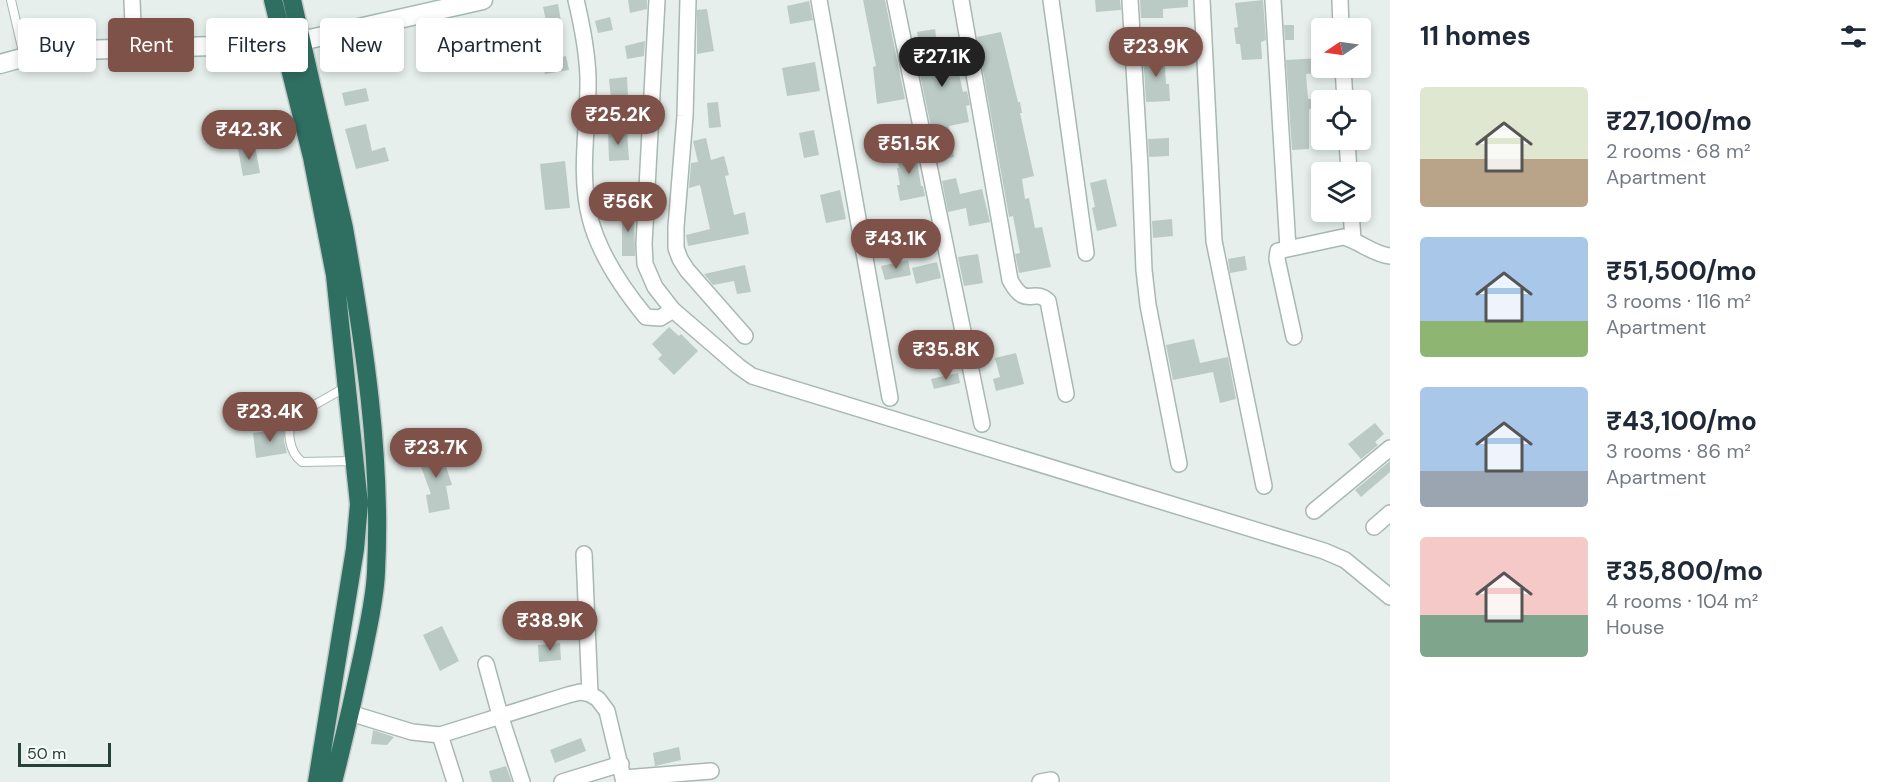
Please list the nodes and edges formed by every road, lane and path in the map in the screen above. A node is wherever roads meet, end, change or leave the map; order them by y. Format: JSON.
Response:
{"nodes":[{"id":1,"x":11,"y":0,"type":"edge"},
{"id":2,"x":132,"y":0,"type":"edge"},
{"id":3,"x":273,"y":0,"type":"edge"},
{"id":4,"x":292,"y":0,"type":"edge"},
{"id":5,"x":483,"y":0,"type":"edge"},
{"id":6,"x":576,"y":0,"type":"edge"},
{"id":7,"x":657,"y":0,"type":"edge"},
{"id":8,"x":688,"y":0,"type":"edge"},
{"id":9,"x":819,"y":0,"type":"edge"},
{"id":10,"x":896,"y":0,"type":"edge"},
{"id":11,"x":961,"y":0,"type":"edge"},
{"id":12,"x":1051,"y":0,"type":"edge"},
{"id":13,"x":1130,"y":0,"type":"edge"},
{"id":14,"x":1202,"y":0,"type":"edge"},
{"id":15,"x":1273,"y":0,"type":"edge"},
{"id":16,"x":1340,"y":0,"type":"edge"},
{"id":17,"x":432,"y":5,"type":"edge"},
{"id":18,"x":133,"y":18,"type":"edge"},
{"id":19,"x":281,"y":18,"type":"edge"},
{"id":20,"x":292,"y":18,"type":"edge"},
{"id":21,"x":1341,"y":18,"type":"edge"},
{"id":22,"x":18,"y":30,"type":"edge"},
{"id":23,"x":308,"y":39,"type":"edge"},
{"id":24,"x":18,"y":58,"type":"edge"},
{"id":25,"x":0,"y":64,"type":"edge"},
{"id":26,"x":297,"y":72,"type":"edge"},
{"id":27,"x":300,"y":72,"type":"edge"},
{"id":28,"x":1352,"y":222,"type":"edge"},
{"id":29,"x":1353,"y":239,"type":"junction"},
{"id":30,"x":1288,"y":248,"type":"junction"},
{"id":31,"x":1086,"y":253,"type":"dead end"},
{"id":32,"x":1390,"y":256,"type":"edge"},
{"id":33,"x":673,"y":310,"type":"junction"},
{"id":34,"x":745,"y":336,"type":"dead end"},
{"id":35,"x":1294,"y":337,"type":"dead end"},
{"id":36,"x":346,"y":387,"type":"junction"},
{"id":37,"x":1066,"y":394,"type":"dead end"},
{"id":38,"x":890,"y":398,"type":"dead end"},
{"id":39,"x":982,"y":424,"type":"dead end"},
{"id":40,"x":1390,"y":448,"type":"edge"},
{"id":41,"x":354,"y":460,"type":"junction"},
{"id":42,"x":1179,"y":464,"type":"dead end"},
{"id":43,"x":1264,"y":486,"type":"dead end"},
{"id":44,"x":368,"y":504,"type":"junction"},
{"id":45,"x":1314,"y":510,"type":"dead end"},
{"id":46,"x":1390,"y":513,"type":"edge"},
{"id":47,"x":1374,"y":528,"type":"dead end"},
{"id":48,"x":584,"y":554,"type":"dead end"},
{"id":49,"x":1390,"y":597,"type":"edge"},
{"id":50,"x":486,"y":664,"type":"dead end"},
{"id":51,"x":590,"y":694,"type":"junction"},
{"id":52,"x":350,"y":713,"type":"junction"},
{"id":53,"x":500,"y":715,"type":"junction"},
{"id":54,"x":440,"y":735,"type":"junction"},
{"id":55,"x":711,"y":771,"type":"dead end"},
{"id":56,"x":623,"y":775,"type":"edge"},
{"id":57,"x":317,"y":782,"type":"edge"},
{"id":58,"x":333,"y":782,"type":"edge"},
{"id":59,"x":455,"y":782,"type":"edge"},
{"id":60,"x":522,"y":782,"type":"edge"},
{"id":61,"x":562,"y":782,"type":"edge"}],
"edges":[{"from":1,"to":22,"type":"lane"},
{"from":2,"to":18,"type":"street"},
{"from":3,"to":19,"type":"highway"},
{"from":4,"to":20,"type":"highway"},
{"from":5,"to":17,"type":"street"},
{"from":6,"to":33,"type":"street"},
{"from":7,"to":33,"type":"street"},
{"from":8,"to":34,"type":"street"},
{"from":9,"to":38,"type":"street"},
{"from":10,"to":39,"type":"street"},
{"from":11,"to":37,"type":"street"},
{"from":12,"to":31,"type":"street"},
{"from":13,"to":42,"type":"street"},
{"from":14,"to":43,"type":"street"},
{"from":15,"to":30,"type":"street"},
{"from":16,"to":21,"type":"street"},
{"from":17,"to":23,"type":"street"},
{"from":24,"to":25,"type":"street"},
{"from":26,"to":36,"type":"highway"},
{"from":27,"to":44,"type":"highway"},
{"from":28,"to":29,"type":"street"},
{"from":29,"to":30,"type":"street"},
{"from":29,"to":32,"type":"street"},
{"from":30,"to":35,"type":"street"},
{"from":33,"to":49,"type":"street"},
{"from":36,"to":41,"type":"highway"},
{"from":36,"to":41,"type":"lane"},
{"from":40,"to":45,"type":"street"},
{"from":41,"to":44,"type":"highway"},
{"from":44,"to":52,"type":"highway"},
{"from":44,"to":57,"type":"highway"},
{"from":46,"to":47,"type":"street"},
{"from":48,"to":51,"type":"street"},
{"from":50,"to":53,"type":"street"},
{"from":51,"to":53,"type":"street"},
{"from":51,"to":56,"type":"street"},
{"from":52,"to":54,"type":"street"},
{"from":52,"to":58,"type":"highway"},
{"from":53,"to":54,"type":"street"},
{"from":53,"to":60,"type":"street"},
{"from":54,"to":59,"type":"street"},
{"from":55,"to":56,"type":"street"},
{"from":56,"to":61,"type":"street"}]}
